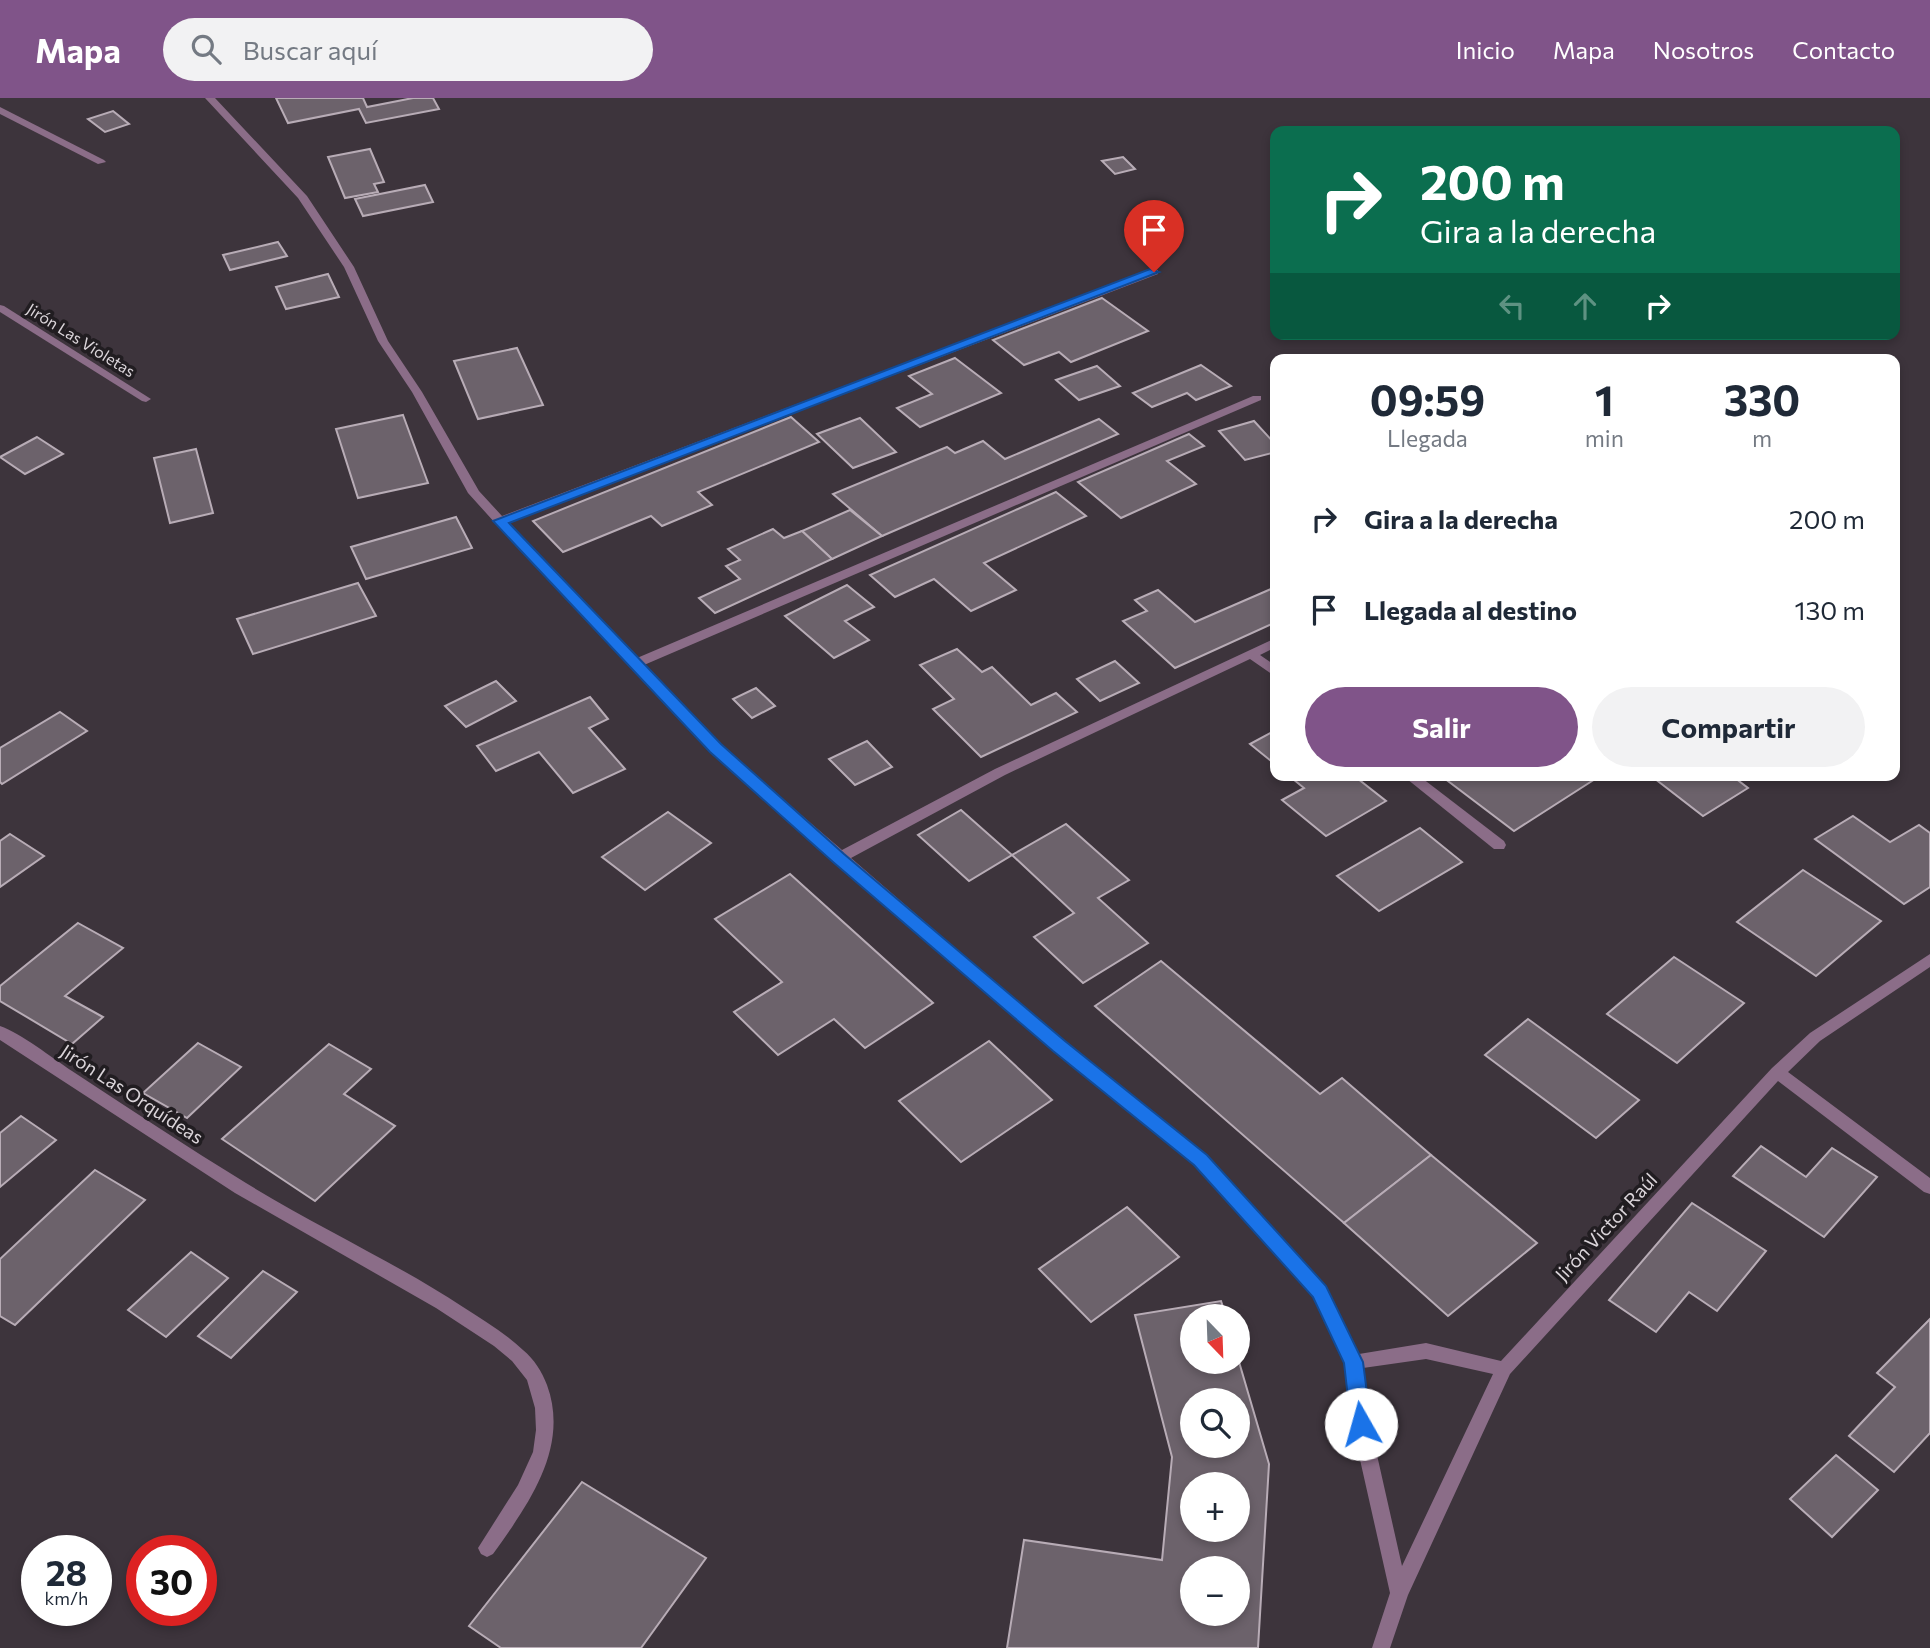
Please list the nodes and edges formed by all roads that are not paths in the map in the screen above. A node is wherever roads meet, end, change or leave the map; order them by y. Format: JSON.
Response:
{"nodes":[{"id":1,"x":210,"y":98,"type":"edge"},
{"id":2,"x":0,"y":110,"type":"edge"},
{"id":3,"x":101,"y":162,"type":"dead end"},
{"id":4,"x":1154,"y":272,"type":"dead end"},
{"id":5,"x":0,"y":308,"type":"edge"},
{"id":6,"x":1256,"y":398,"type":"dead end"},
{"id":7,"x":146,"y":399,"type":"dead end"},
{"id":8,"x":500,"y":521,"type":"junction"},
{"id":9,"x":1270,"y":645,"type":"edge"},
{"id":10,"x":1251,"y":654,"type":"junction"},
{"id":11,"x":635,"y":664,"type":"junction"},
{"id":12,"x":1270,"y":668,"type":"edge"},
{"id":13,"x":1417,"y":781,"type":"edge"},
{"id":14,"x":1499,"y":845,"type":"dead end"},
{"id":15,"x":839,"y":858,"type":"junction"},
{"id":16,"x":1930,"y":960,"type":"edge"},
{"id":17,"x":0,"y":1032,"type":"edge"},
{"id":18,"x":1777,"y":1072,"type":"junction"},
{"id":19,"x":1930,"y":1187,"type":"edge"},
{"id":20,"x":1354,"y":1362,"type":"junction"},
{"id":21,"x":1504,"y":1369,"type":"junction"},
{"id":22,"x":487,"y":1548,"type":"dead end"},
{"id":23,"x":1399,"y":1593,"type":"junction"},
{"id":24,"x":1381,"y":1648,"type":"edge"}],
"edges":[{"from":1,"to":8,"type":"street"},
{"from":2,"to":3,"type":"street"},
{"from":4,"to":8,"type":"street"},
{"from":5,"to":7,"type":"street","name":"Jirón Las Violetas"},
{"from":6,"to":11,"type":"street"},
{"from":8,"to":11,"type":"street"},
{"from":9,"to":10,"type":"street"},
{"from":10,"to":12,"type":"street"},
{"from":10,"to":15,"type":"street"},
{"from":11,"to":15,"type":"street"},
{"from":13,"to":14,"type":"street"},
{"from":15,"to":20,"type":"street"},
{"from":16,"to":18,"type":"street","name":"Jirón Victor Raúl"},
{"from":17,"to":22,"type":"street","name":"Jirón Las Orquídeas"},
{"from":18,"to":19,"type":"street"},
{"from":18,"to":21,"type":"street","name":"Jirón Victor Raúl"},
{"from":20,"to":21,"type":"street"},
{"from":20,"to":23,"type":"street"},
{"from":21,"to":23,"type":"street","name":"Jirón Victor Raúl"},
{"from":23,"to":24,"type":"street","name":"Jirón Victor Raúl"}]}
